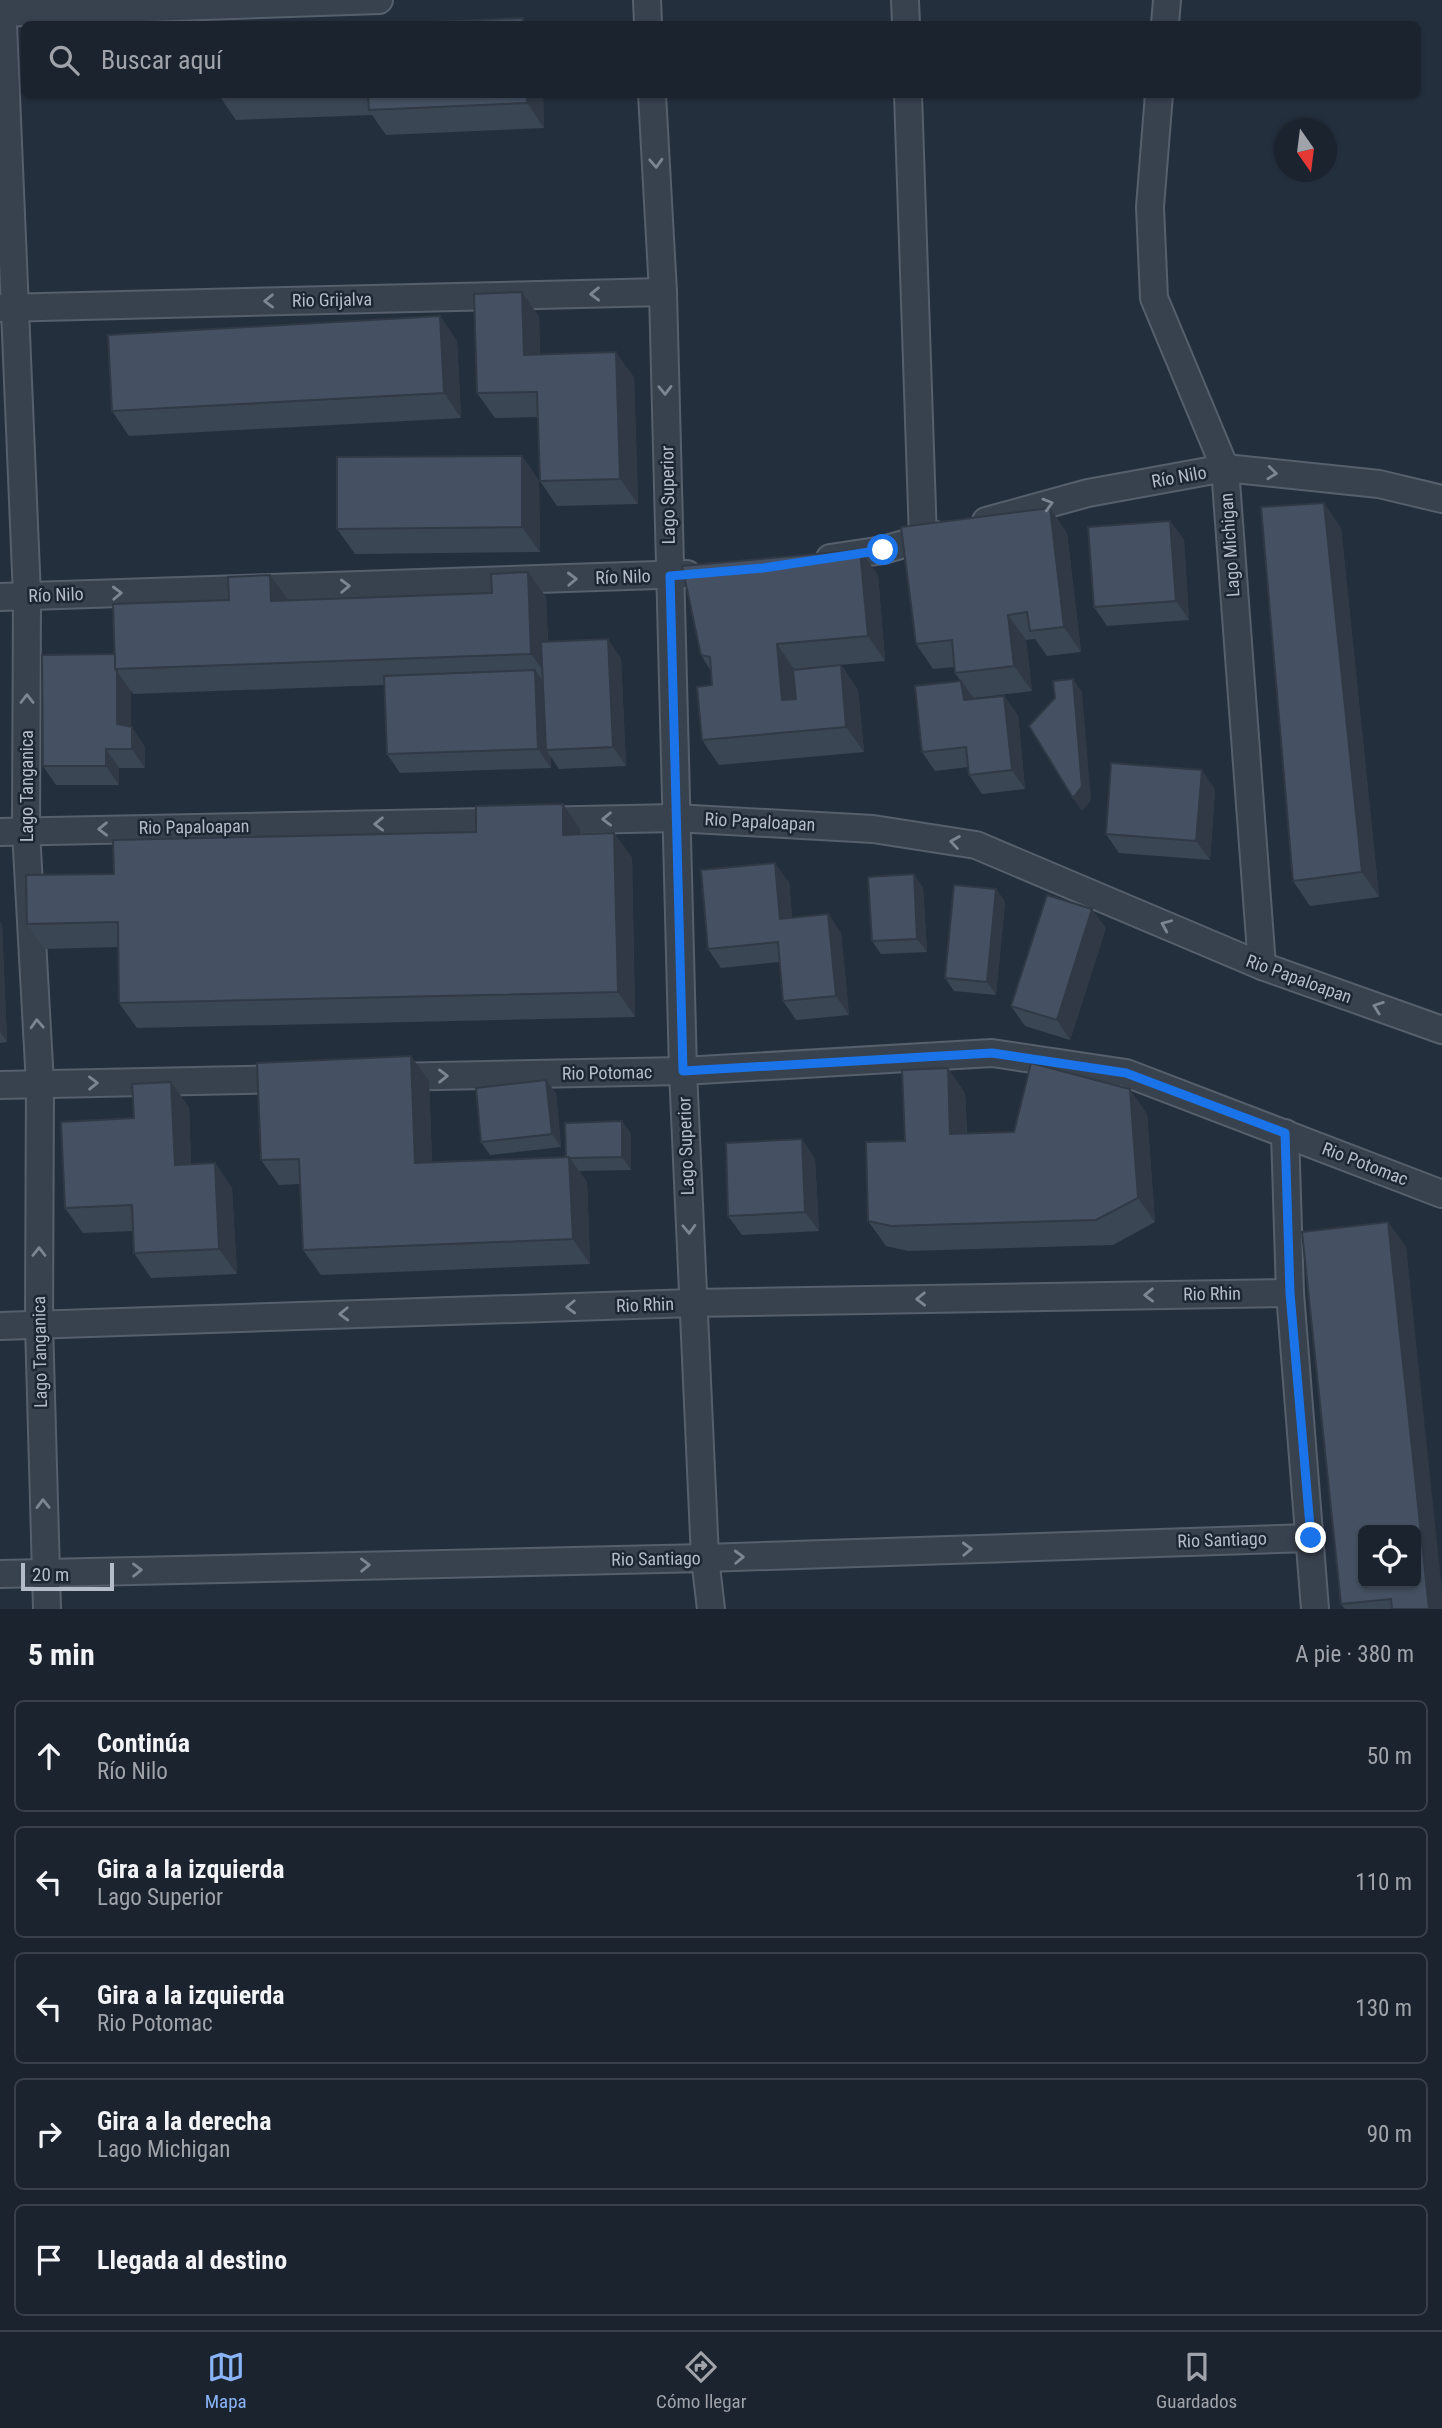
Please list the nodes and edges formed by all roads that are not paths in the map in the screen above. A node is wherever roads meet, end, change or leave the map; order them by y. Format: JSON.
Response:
{"nodes":[{"id":1,"x":379,"y":0,"type":"edge"},
{"id":2,"x":647,"y":0,"type":"edge"},
{"id":3,"x":905,"y":0,"type":"edge"},
{"id":4,"x":1167,"y":0,"type":"edge"},
{"id":5,"x":2,"y":9,"type":"edge"},
{"id":6,"x":648,"y":21,"type":"edge"},
{"id":7,"x":906,"y":21,"type":"edge"},
{"id":8,"x":1165,"y":21,"type":"edge"},
{"id":9,"x":652,"y":98,"type":"edge"},
{"id":10,"x":908,"y":98,"type":"edge"},
{"id":11,"x":1159,"y":98,"type":"edge"},
{"id":12,"x":663,"y":292,"type":"junction"},
{"id":13,"x":8,"y":308,"type":"edge"},
{"id":14,"x":1225,"y":468,"type":"junction"},
{"id":15,"x":1442,"y":499,"type":"edge"},
{"id":16,"x":923,"y":539,"type":"junction"},
{"id":17,"x":803,"y":562,"type":"edge"},
{"id":18,"x":709,"y":572,"type":"edge"},
{"id":19,"x":670,"y":576,"type":"junction"},
{"id":20,"x":27,"y":596,"type":"junction"},
{"id":21,"x":0,"y":597,"type":"edge"},
{"id":22,"x":675,"y":818,"type":"junction"},
{"id":23,"x":13,"y":831,"type":"edge"},
{"id":24,"x":1262,"y":966,"type":"junction"},
{"id":25,"x":1442,"y":1030,"type":"edge"},
{"id":26,"x":683,"y":1071,"type":"junction"},
{"id":27,"x":362,"y":1077,"type":"edge"},
{"id":28,"x":320,"y":1078,"type":"edge"},
{"id":29,"x":40,"y":1084,"type":"junction"},
{"id":30,"x":0,"y":1085,"type":"edge"},
{"id":31,"x":1285,"y":1133,"type":"junction"},
{"id":32,"x":1442,"y":1194,"type":"edge"},
{"id":33,"x":1290,"y":1293,"type":"junction"},
{"id":34,"x":692,"y":1303,"type":"junction"},
{"id":35,"x":39,"y":1324,"type":"junction"},
{"id":36,"x":0,"y":1326,"type":"edge"},
{"id":37,"x":1311,"y":1538,"type":"junction"},
{"id":38,"x":705,"y":1558,"type":"junction"},
{"id":39,"x":45,"y":1572,"type":"junction"},
{"id":40,"x":0,"y":1574,"type":"edge"},
{"id":41,"x":47,"y":1609,"type":"edge"},
{"id":42,"x":711,"y":1609,"type":"edge"},
{"id":43,"x":1315,"y":1609,"type":"edge"}],
"edges":[{"from":1,"to":5,"type":"street"},
{"from":2,"to":6,"type":"street"},
{"from":3,"to":7,"type":"street"},
{"from":4,"to":8,"type":"street"},
{"from":5,"to":13,"type":"street","name":"Lago Tanganica"},
{"from":9,"to":12,"type":"street","name":"Lago Superior","one_way":true},
{"from":10,"to":16,"type":"street"},
{"from":11,"to":14,"type":"street","name":"Lago Michigan"},
{"from":12,"to":13,"type":"street","name":"Rio Grijalva","one_way":true},
{"from":12,"to":19,"type":"street","name":"Lago Superior","one_way":true},
{"from":13,"to":20,"type":"street","name":"Lago Tanganica"},
{"from":14,"to":15,"type":"street","name":"Río Nilo","one_way":true},
{"from":16,"to":14,"type":"street","name":"Río Nilo","one_way":true},
{"from":14,"to":24,"type":"street","name":"Lago Michigan"},
{"from":16,"to":17,"type":"street","name":"Río Nilo"},
{"from":18,"to":19,"type":"street","name":"Río Nilo"},
{"from":20,"to":19,"type":"street","name":"Río Nilo","one_way":true},
{"from":19,"to":22,"type":"street","name":"Lago Superior"},
{"from":20,"to":21,"type":"street","name":"Río Nilo"},
{"from":23,"to":20,"type":"street","name":"Lago Tanganica","one_way":true},
{"from":22,"to":23,"type":"street","name":"Rio Papaloapan","one_way":true},
{"from":24,"to":22,"type":"street","name":"Rio Papaloapan","one_way":true},
{"from":22,"to":26,"type":"street","name":"Lago Superior"},
{"from":29,"to":23,"type":"street","name":"Lago Tanganica","one_way":true},
{"from":25,"to":24,"type":"street","name":"Rio Papaloapan","one_way":true},
{"from":27,"to":26,"type":"street","name":"Rio Potomac","one_way":true},
{"from":26,"to":31,"type":"street","name":"Rio Potomac"},
{"from":26,"to":34,"type":"street","name":"Lago Superior","one_way":true},
{"from":29,"to":28,"type":"street","one_way":true},
{"from":29,"to":30,"type":"street"},
{"from":35,"to":29,"type":"street","name":"Lago Tanganica","one_way":true},
{"from":31,"to":32,"type":"street","name":"Rio Potomac"},
{"from":31,"to":33,"type":"street"},
{"from":33,"to":34,"type":"street","name":"Rio Rhin","one_way":true},
{"from":33,"to":37,"type":"street"},
{"from":34,"to":35,"type":"street","name":"Rio Rhin","one_way":true},
{"from":34,"to":38,"type":"street","name":"Lago Superior"},
{"from":35,"to":36,"type":"street","name":"Rio Rhin"},
{"from":39,"to":35,"type":"street","name":"Lago Tanganica","one_way":true},
{"from":38,"to":37,"type":"street","name":"Rio Santiago","one_way":true},
{"from":37,"to":43,"type":"street"},
{"from":39,"to":38,"type":"street","name":"Rio Santiago","one_way":true},
{"from":38,"to":42,"type":"street","name":"Lago Superior"},
{"from":39,"to":40,"type":"street","name":"Rio Santiago"},
{"from":39,"to":41,"type":"street","name":"Lago Tanganica"}]}
